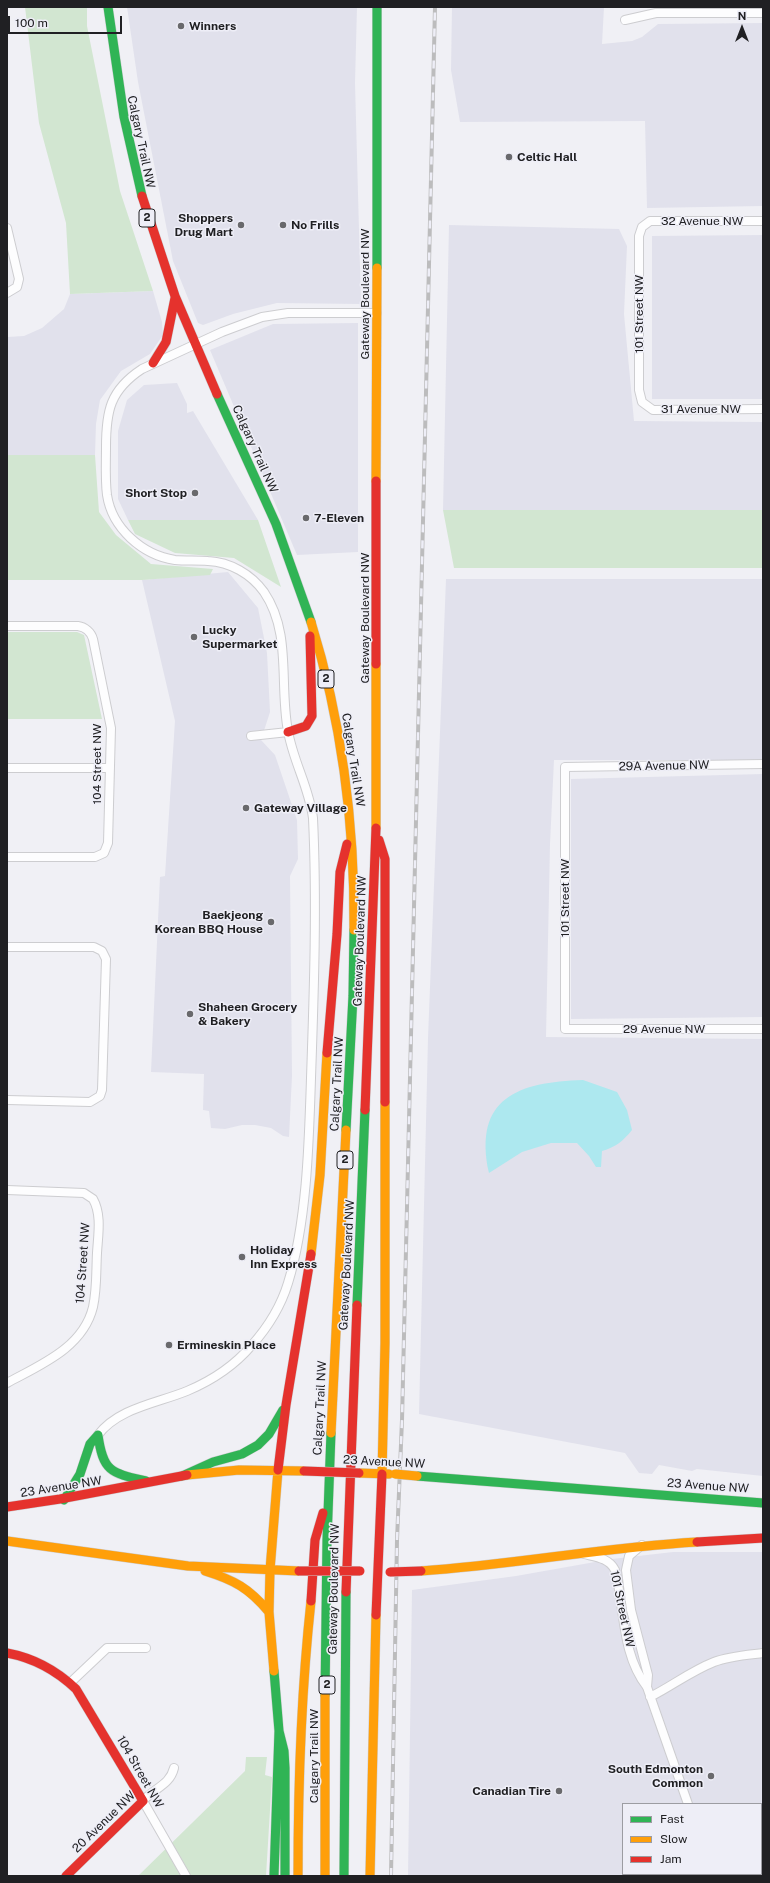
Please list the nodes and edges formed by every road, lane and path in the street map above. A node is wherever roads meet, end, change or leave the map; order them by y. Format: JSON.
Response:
{"nodes":[{"id":1,"x":108,"y":7,"type":"edge"},
{"id":2,"x":377,"y":7,"type":"edge"},
{"id":3,"x":763,"y":13,"type":"edge"},
{"id":4,"x":625,"y":20,"type":"dead end"},
{"id":5,"x":763,"y":221,"type":"edge"},
{"id":6,"x":642,"y":227,"type":"joint"},
{"id":7,"x":7,"y":228,"type":"edge"},
{"id":8,"x":7,"y":292,"type":"edge"},
{"id":9,"x":175,"y":298,"type":"junction"},
{"id":10,"x":377,"y":313,"type":"junction"},
{"id":11,"x":195,"y":345,"type":"junction"},
{"id":12,"x":153,"y":363,"type":"junction"},
{"id":13,"x":642,"y":402,"type":"joint"},
{"id":14,"x":763,"y":409,"type":"edge"},
{"id":15,"x":309,"y":616,"type":"junction"},
{"id":16,"x":7,"y":626,"type":"edge"},
{"id":17,"x":288,"y":732,"type":"junction"},
{"id":18,"x":251,"y":736,"type":"dead end"},
{"id":19,"x":763,"y":764,"type":"edge"},
{"id":20,"x":565,"y":767,"type":"joint"},
{"id":21,"x":7,"y":768,"type":"edge"},
{"id":22,"x":110,"y":768,"type":"junction"},
{"id":23,"x":351,"y":826,"type":"junction"},
{"id":24,"x":376,"y":830,"type":"junction"},
{"id":25,"x":7,"y":857,"type":"edge"},
{"id":26,"x":7,"y":947,"type":"edge"},
{"id":27,"x":565,"y":1029,"type":"joint"},
{"id":28,"x":763,"y":1029,"type":"edge"},
{"id":29,"x":7,"y":1100,"type":"edge"},
{"id":30,"x":7,"y":1190,"type":"edge"},
{"id":31,"x":7,"y":1383,"type":"edge"},
{"id":32,"x":286,"y":1405,"type":"junction"},
{"id":33,"x":98,"y":1435,"type":"junction"},
{"id":34,"x":278,"y":1470,"type":"junction"},
{"id":35,"x":382,"y":1474,"type":"junction"},
{"id":36,"x":182,"y":1476,"type":"junction"},
{"id":37,"x":150,"y":1482,"type":"junction"},
{"id":38,"x":328,"y":1494,"type":"junction"},
{"id":39,"x":64,"y":1500,"type":"junction"},
{"id":40,"x":763,"y":1503,"type":"edge"},
{"id":41,"x":7,"y":1507,"type":"edge"},
{"id":42,"x":763,"y":1538,"type":"edge"},
{"id":43,"x":7,"y":1541,"type":"edge"},
{"id":44,"x":643,"y":1545,"type":"junction"},
{"id":45,"x":578,"y":1552,"type":"junction"},
{"id":46,"x":188,"y":1566,"type":"junction"},
{"id":47,"x":270,"y":1570,"type":"junction"},
{"id":48,"x":378,"y":1572,"type":"junction"},
{"id":49,"x":269,"y":1612,"type":"junction"},
{"id":50,"x":146,"y":1648,"type":"dead end"},
{"id":51,"x":7,"y":1653,"type":"edge"},
{"id":52,"x":763,"y":1653,"type":"edge"},
{"id":53,"x":70,"y":1683,"type":"junction"},
{"id":54,"x":647,"y":1687,"type":"junction"},
{"id":55,"x":650,"y":1697,"type":"junction"},
{"id":56,"x":279,"y":1731,"type":"junction"},
{"id":57,"x":174,"y":1768,"type":"dead end"},
{"id":58,"x":144,"y":1801,"type":"junction"},
{"id":59,"x":688,"y":1803,"type":"edge"},
{"id":60,"x":66,"y":1876,"type":"edge"},
{"id":61,"x":186,"y":1876,"type":"edge"},
{"id":62,"x":274,"y":1876,"type":"edge"},
{"id":63,"x":285,"y":1876,"type":"edge"},
{"id":64,"x":298,"y":1876,"type":"edge"},
{"id":65,"x":325,"y":1876,"type":"edge"},
{"id":66,"x":344,"y":1876,"type":"edge"},
{"id":67,"x":370,"y":1876,"type":"edge"}],
"edges":[{"from":1,"to":9,"type":"main road","name":"Calgary Trail NW","number":"2"},
{"from":2,"to":10,"type":"main road","name":"Gateway Boulevard NW","number":"2"},
{"from":3,"to":4,"type":"street"},
{"from":5,"to":6,"type":"street","name":"32 Avenue NW"},
{"from":6,"to":13,"type":"street","name":"101 Street NW"},
{"from":7,"to":8,"type":"street"},
{"from":9,"to":11,"type":"main road","name":"Calgary Trail NW","number":"2"},
{"from":9,"to":12,"type":"main road"},
{"from":10,"to":11,"type":"street"},
{"from":10,"to":24,"type":"main road","name":"Gateway Boulevard NW","number":"2"},
{"from":11,"to":12,"type":"street"},
{"from":11,"to":15,"type":"main road","name":"Calgary Trail NW","number":"2"},
{"from":12,"to":17,"type":"street"},
{"from":13,"to":14,"type":"street","name":"31 Avenue NW"},
{"from":15,"to":17,"type":"main road"},
{"from":15,"to":23,"type":"main road","name":"Calgary Trail NW","number":"2"},
{"from":16,"to":22,"type":"street","name":"104 Street NW"},
{"from":17,"to":18,"type":"street"},
{"from":17,"to":33,"type":"street"},
{"from":19,"to":20,"type":"street","name":"29A Avenue NW"},
{"from":20,"to":27,"type":"street","name":"101 Street NW"},
{"from":21,"to":22,"type":"street"},
{"from":22,"to":25,"type":"street","name":"104 Street NW"},
{"from":23,"to":32,"type":"main road"},
{"from":23,"to":38,"type":"main road","name":"Calgary Trail NW","number":"2"},
{"from":24,"to":35,"type":"main road"},
{"from":24,"to":66,"type":"main road","name":"Gateway Boulevard NW","number":"2"},
{"from":26,"to":29,"type":"street"},
{"from":27,"to":28,"type":"street","name":"29 Avenue NW"},
{"from":30,"to":31,"type":"street","name":"104 Street NW"},
{"from":32,"to":34,"type":"main road"},
{"from":32,"to":36,"type":"main road"},
{"from":33,"to":37,"type":"main road"},
{"from":33,"to":39,"type":"main road"},
{"from":34,"to":35,"type":"main road","name":"23 Avenue NW","bridge":true},
{"from":34,"to":36,"type":"main road","name":"23 Avenue NW"},
{"from":34,"to":47,"type":"main road"},
{"from":35,"to":40,"type":"main road","name":"23 Avenue NW","bridge":true},
{"from":35,"to":48,"type":"main road"},
{"from":36,"to":37,"type":"main road","name":"23 Avenue NW"},
{"from":37,"to":39,"type":"main road","name":"23 Avenue NW"},
{"from":38,"to":64,"type":"main road"},
{"from":38,"to":65,"type":"main road","name":"Calgary Trail NW","number":"2"},
{"from":39,"to":41,"type":"main road","name":"23 Avenue NW"},
{"from":42,"to":44,"type":"main road"},
{"from":43,"to":46,"type":"main road"},
{"from":44,"to":45,"type":"main road"},
{"from":44,"to":54,"type":"street","name":"101 Street NW"},
{"from":45,"to":48,"type":"main road","bridge":true},
{"from":45,"to":54,"type":"street","name":"101 Street NW"},
{"from":46,"to":47,"type":"main road"},
{"from":46,"to":49,"type":"main road"},
{"from":47,"to":48,"type":"main road","bridge":true},
{"from":47,"to":49,"type":"main road"},
{"from":48,"to":67,"type":"main road"},
{"from":49,"to":56,"type":"main road"},
{"from":50,"to":53,"type":"street"},
{"from":51,"to":53,"type":"main road","name":"104 Street NW"},
{"from":52,"to":55,"type":"street"},
{"from":53,"to":58,"type":"main road","name":"104 Street NW"},
{"from":54,"to":55,"type":"street","name":"101 Street NW"},
{"from":55,"to":59,"type":"street","name":"101 Street NW"},
{"from":56,"to":62,"type":"main road"},
{"from":56,"to":63,"type":"main road"},
{"from":57,"to":58,"type":"street","name":"20 Avenue NW"},
{"from":58,"to":60,"type":"main road","name":"20 Avenue NW"},
{"from":58,"to":61,"type":"street","name":"104 Street NW"}]}
